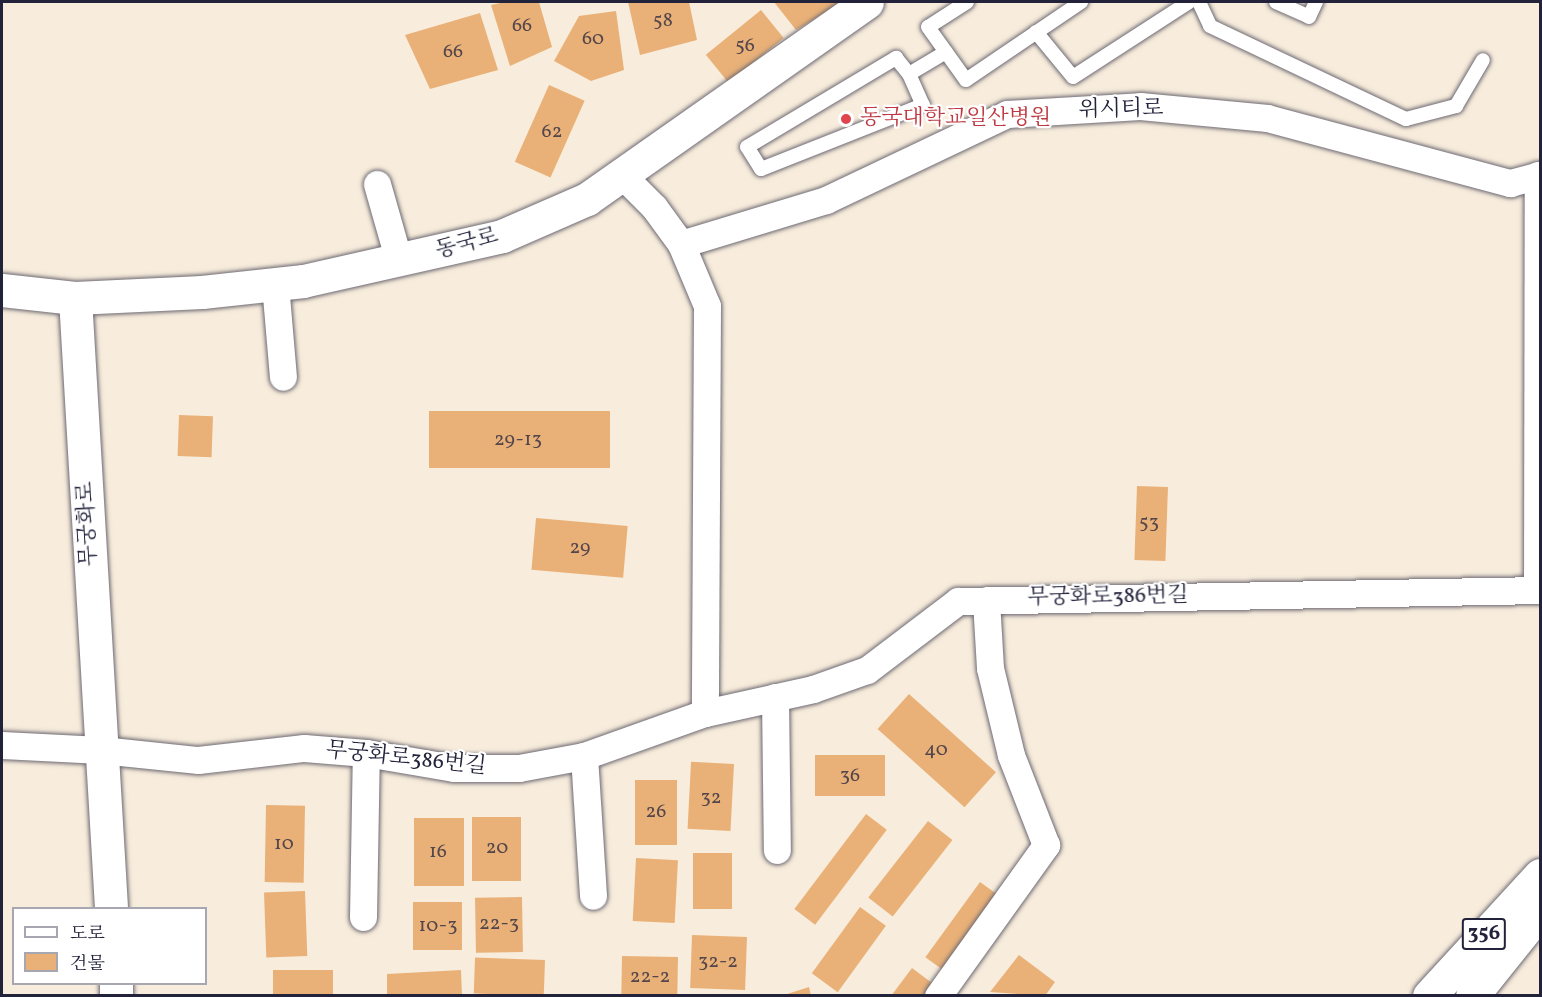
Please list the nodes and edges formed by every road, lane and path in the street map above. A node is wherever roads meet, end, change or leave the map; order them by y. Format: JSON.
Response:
{"nodes":[{"id":1,"x":867,"y":2,"type":"edge"},
{"id":2,"x":967,"y":2,"type":"edge"},
{"id":3,"x":1081,"y":2,"type":"edge"},
{"id":4,"x":1189,"y":2,"type":"edge"},
{"id":5,"x":1198,"y":2,"type":"edge"},
{"id":6,"x":1276,"y":2,"type":"edge"},
{"id":7,"x":1316,"y":2,"type":"edge"},
{"id":8,"x":1036,"y":32,"type":"junction"},
{"id":9,"x":946,"y":52,"type":"junction"},
{"id":10,"x":1483,"y":60,"type":"dead end"},
{"id":11,"x":909,"y":74,"type":"junction"},
{"id":12,"x":621,"y":174,"type":"junction"},
{"id":13,"x":1539,"y":175,"type":"edge"},
{"id":14,"x":377,"y":184,"type":"dead end"},
{"id":15,"x":681,"y":244,"type":"junction"},
{"id":16,"x":399,"y":261,"type":"junction"},
{"id":17,"x":275,"y":284,"type":"junction"},
{"id":18,"x":2,"y":290,"type":"edge"},
{"id":19,"x":75,"y":298,"type":"junction"},
{"id":20,"x":283,"y":377,"type":"dead end"},
{"id":21,"x":1539,"y":590,"type":"edge"},
{"id":22,"x":986,"y":600,"type":"junction"},
{"id":23,"x":775,"y":697,"type":"junction"},
{"id":24,"x":705,"y":713,"type":"junction"},
{"id":25,"x":2,"y":745,"type":"edge"},
{"id":26,"x":100,"y":750,"type":"junction"},
{"id":27,"x":366,"y":753,"type":"junction"},
{"id":28,"x":584,"y":756,"type":"junction"},
{"id":29,"x":777,"y":850,"type":"dead end"},
{"id":30,"x":1540,"y":874,"type":"edge"},
{"id":31,"x":593,"y":896,"type":"dead end"},
{"id":32,"x":111,"y":907,"type":"edge"},
{"id":33,"x":1540,"y":910,"type":"edge"},
{"id":34,"x":363,"y":917,"type":"dead end"},
{"id":35,"x":938,"y":996,"type":"edge"},
{"id":36,"x":1429,"y":996,"type":"edge"},
{"id":37,"x":1472,"y":996,"type":"edge"}],
"edges":[{"from":1,"to":12,"type":"street","name":"동국로"},
{"from":2,"to":9,"type":"lane"},
{"from":3,"to":8,"type":"lane"},
{"from":4,"to":8,"type":"lane"},
{"from":5,"to":10,"type":"lane"},
{"from":6,"to":7,"type":"lane"},
{"from":8,"to":9,"type":"lane"},
{"from":9,"to":11,"type":"lane"},
{"from":11,"to":11,"type":"lane"},
{"from":12,"to":15,"type":"street"},
{"from":12,"to":16,"type":"street","name":"동국로"},
{"from":13,"to":15,"type":"street","name":"위시티로"},
{"from":13,"to":21,"type":"street"},
{"from":14,"to":16,"type":"street"},
{"from":15,"to":24,"type":"street"},
{"from":16,"to":17,"type":"street","name":"동국로"},
{"from":17,"to":19,"type":"street","name":"동국로"},
{"from":17,"to":20,"type":"street"},
{"from":18,"to":19,"type":"street","name":"동국로"},
{"from":19,"to":26,"type":"street","name":"무궁화로"},
{"from":21,"to":22,"type":"street","name":"무궁화로386번길"},
{"from":22,"to":23,"type":"street","name":"무궁화로386번길"},
{"from":22,"to":35,"type":"street"},
{"from":23,"to":24,"type":"street","name":"무궁화로386번길"},
{"from":23,"to":29,"type":"street"},
{"from":24,"to":28,"type":"street","name":"무궁화로386번길"},
{"from":25,"to":26,"type":"street"},
{"from":26,"to":27,"type":"street","name":"무궁화로386번길"},
{"from":26,"to":32,"type":"street","name":"무궁화로"},
{"from":27,"to":28,"type":"street","name":"무궁화로386번길"},
{"from":27,"to":34,"type":"street"},
{"from":28,"to":31,"type":"street"},
{"from":30,"to":36,"type":"street","number":"356"},
{"from":33,"to":37,"type":"street"}]}
